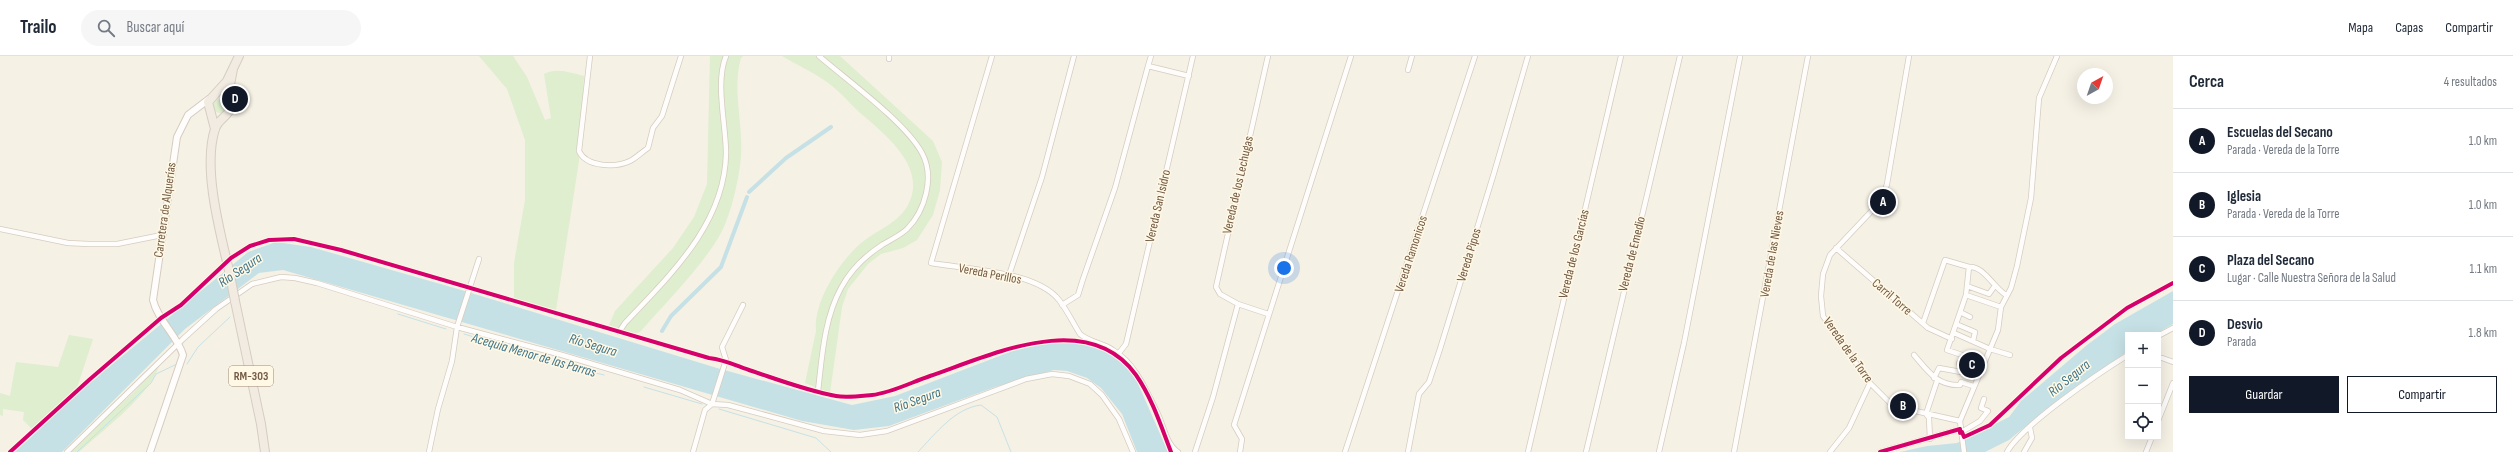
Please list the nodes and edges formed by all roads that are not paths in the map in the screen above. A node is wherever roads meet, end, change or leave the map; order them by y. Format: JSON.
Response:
{"nodes":[{"id":1,"x":239,"y":56,"type":"edge"},
{"id":2,"x":590,"y":56,"type":"edge"},
{"id":3,"x":681,"y":56,"type":"edge"},
{"id":4,"x":726,"y":56,"type":"edge"},
{"id":5,"x":819,"y":56,"type":"edge"},
{"id":6,"x":992,"y":56,"type":"edge"},
{"id":7,"x":1074,"y":56,"type":"edge"},
{"id":8,"x":1151,"y":56,"type":"edge"},
{"id":9,"x":1193,"y":56,"type":"edge"},
{"id":10,"x":1268,"y":56,"type":"edge"},
{"id":11,"x":1351,"y":56,"type":"edge"},
{"id":12,"x":1412,"y":56,"type":"edge"},
{"id":13,"x":1475,"y":56,"type":"edge"},
{"id":14,"x":1528,"y":56,"type":"edge"},
{"id":15,"x":1621,"y":56,"type":"edge"},
{"id":16,"x":1680,"y":56,"type":"edge"},
{"id":17,"x":1808,"y":56,"type":"edge"},
{"id":18,"x":1909,"y":56,"type":"edge"},
{"id":19,"x":2057,"y":56,"type":"edge"},
{"id":20,"x":1740,"y":57,"type":"dead end"},
{"id":21,"x":1148,"y":66,"type":"junction"},
{"id":22,"x":233,"y":69,"type":"junction"},
{"id":23,"x":1408,"y":70,"type":"dead end"},
{"id":24,"x":1189,"y":76,"type":"junction"},
{"id":25,"x":217,"y":94,"type":"junction"},
{"id":26,"x":209,"y":99,"type":"junction"},
{"id":27,"x":229,"y":99,"type":"junction"},
{"id":28,"x":197,"y":107,"type":"junction"},
{"id":29,"x":210,"y":112,"type":"junction"},
{"id":30,"x":223,"y":116,"type":"junction"},
{"id":31,"x":215,"y":129,"type":"junction"},
{"id":32,"x":0,"y":229,"type":"edge"},
{"id":33,"x":162,"y":235,"type":"junction"},
{"id":34,"x":1836,"y":248,"type":"junction"},
{"id":35,"x":479,"y":259,"type":"dead end"},
{"id":36,"x":1969,"y":267,"type":"junction"},
{"id":37,"x":1009,"y":275,"type":"junction"},
{"id":38,"x":1967,"y":286,"type":"junction"},
{"id":39,"x":1994,"y":287,"type":"junction"},
{"id":40,"x":2006,"y":294,"type":"junction"},
{"id":41,"x":1966,"y":295,"type":"junction"},
{"id":42,"x":1238,"y":304,"type":"junction"},
{"id":43,"x":743,"y":305,"type":"dead end"},
{"id":44,"x":1062,"y":305,"type":"junction"},
{"id":45,"x":2001,"y":307,"type":"junction"},
{"id":46,"x":1960,"y":312,"type":"junction"},
{"id":47,"x":1268,"y":314,"type":"junction"},
{"id":48,"x":1970,"y":317,"type":"dead end"},
{"id":49,"x":1923,"y":323,"type":"junction"},
{"id":50,"x":1956,"y":324,"type":"junction"},
{"id":51,"x":457,"y":327,"type":"junction"},
{"id":52,"x":2173,"y":328,"type":"edge"},
{"id":53,"x":619,"y":332,"type":"dead end"},
{"id":54,"x":1954,"y":333,"type":"junction"},
{"id":55,"x":2161,"y":334,"type":"edge"},
{"id":56,"x":1952,"y":339,"type":"junction"},
{"id":57,"x":1973,"y":341,"type":"junction"},
{"id":58,"x":178,"y":343,"type":"junction"},
{"id":59,"x":1990,"y":349,"type":"junction"},
{"id":60,"x":1119,"y":353,"type":"junction"},
{"id":61,"x":1914,"y":355,"type":"dead end"},
{"id":62,"x":2010,"y":355,"type":"dead end"},
{"id":63,"x":2125,"y":356,"type":"edge"},
{"id":64,"x":2162,"y":358,"type":"dead end"},
{"id":65,"x":2173,"y":362,"type":"edge"},
{"id":66,"x":1959,"y":363,"type":"dead end"},
{"id":67,"x":1969,"y":364,"type":"junction"},
{"id":68,"x":1961,"y":372,"type":"dead end"},
{"id":69,"x":1981,"y":373,"type":"junction"},
{"id":70,"x":1936,"y":380,"type":"junction"},
{"id":71,"x":1870,"y":383,"type":"junction"},
{"id":72,"x":2173,"y":383,"type":"edge"},
{"id":73,"x":1973,"y":386,"type":"junction"},
{"id":74,"x":818,"y":391,"type":"dead end"},
{"id":75,"x":1984,"y":399,"type":"dead end"},
{"id":76,"x":712,"y":404,"type":"junction"},
{"id":77,"x":2161,"y":413,"type":"edge"},
{"id":78,"x":1926,"y":414,"type":"junction"},
{"id":79,"x":1960,"y":421,"type":"junction"},
{"id":80,"x":2030,"y":428,"type":"junction"},
{"id":81,"x":1960,"y":431,"type":"junction"},
{"id":82,"x":1930,"y":439,"type":"junction"},
{"id":83,"x":2151,"y":440,"type":"edge"},
{"id":84,"x":67,"y":452,"type":"edge"},
{"id":85,"x":150,"y":452,"type":"edge"},
{"id":86,"x":265,"y":452,"type":"edge"},
{"id":87,"x":429,"y":452,"type":"edge"},
{"id":88,"x":693,"y":452,"type":"edge"},
{"id":89,"x":1133,"y":452,"type":"edge"},
{"id":90,"x":1178,"y":452,"type":"edge"},
{"id":91,"x":1195,"y":452,"type":"edge"},
{"id":92,"x":1240,"y":452,"type":"edge"},
{"id":93,"x":1346,"y":452,"type":"edge"},
{"id":94,"x":1408,"y":452,"type":"edge"},
{"id":95,"x":1528,"y":452,"type":"edge"},
{"id":96,"x":1586,"y":452,"type":"edge"},
{"id":97,"x":1659,"y":452,"type":"edge"},
{"id":98,"x":1734,"y":452,"type":"edge"},
{"id":99,"x":1830,"y":452,"type":"edge"},
{"id":100,"x":1880,"y":452,"type":"edge"},
{"id":101,"x":1964,"y":452,"type":"edge"},
{"id":102,"x":2008,"y":452,"type":"edge"},
{"id":103,"x":2024,"y":452,"type":"edge"},
{"id":104,"x":2146,"y":452,"type":"edge"}],
"edges":[{"from":1,"to":22,"type":"highway","number":"RM-303"},
{"from":2,"to":3,"type":"street"},
{"from":4,"to":53,"type":"street"},
{"from":5,"to":74,"type":"street"},
{"from":6,"to":37,"type":"street","name":"Vereda Perillos"},
{"from":7,"to":37,"type":"street"},
{"from":8,"to":21,"type":"street"},
{"from":9,"to":24,"type":"street","name":"Vereda San Isidro"},
{"from":10,"to":42,"type":"street","name":"Vereda de los Lechugas"},
{"from":11,"to":47,"type":"street"},
{"from":12,"to":23,"type":"street"},
{"from":13,"to":93,"type":"street","name":"Vereda Ramonicos"},
{"from":14,"to":94,"type":"street","name":"Vereda Pipos"},
{"from":15,"to":95,"type":"street","name":"Vereda de los Garcías"},
{"from":16,"to":96,"type":"street","name":"Vereda de Emedio"},
{"from":17,"to":98,"type":"street","name":"Vereda de las Nieves"},
{"from":18,"to":34,"type":"street","name":"Vereda de la Torre"},
{"from":19,"to":40,"type":"street"},
{"from":20,"to":97,"type":"street"},
{"from":21,"to":24,"type":"street"},
{"from":21,"to":44,"type":"street"},
{"from":22,"to":25,"type":"highway","number":"RM-303"},
{"from":22,"to":27,"type":"highway","number":"RM-303"},
{"from":24,"to":60,"type":"street","name":"Vereda San Isidro"},
{"from":25,"to":26,"type":"highway","number":"RM-303"},
{"from":25,"to":27,"type":"highway"},
{"from":26,"to":28,"type":"street","name":"Carretera de Alquerías"},
{"from":26,"to":29,"type":"highway","number":"RM-303"},
{"from":27,"to":30,"type":"highway","number":"RM-303"},
{"from":28,"to":29,"type":"street"},
{"from":28,"to":33,"type":"street","name":"Carretera de Alquerías"},
{"from":29,"to":30,"type":"highway"},
{"from":29,"to":31,"type":"highway","number":"RM-303"},
{"from":30,"to":31,"type":"highway","number":"RM-303"},
{"from":31,"to":86,"type":"highway","number":"RM-303","bridge":true},
{"from":32,"to":33,"type":"street"},
{"from":33,"to":58,"type":"street","name":"Carretera de Alquerías"},
{"from":34,"to":49,"type":"street","name":"Carril Torre"},
{"from":34,"to":71,"type":"street","name":"Vereda de la Torre"},
{"from":35,"to":51,"type":"street"},
{"from":36,"to":38,"type":"street"},
{"from":36,"to":39,"type":"street"},
{"from":36,"to":49,"type":"street"},
{"from":37,"to":44,"type":"street","name":"Vereda Perillos"},
{"from":38,"to":39,"type":"street"},
{"from":38,"to":41,"type":"street"},
{"from":39,"to":40,"type":"street"},
{"from":40,"to":45,"type":"street"},
{"from":41,"to":45,"type":"street"},
{"from":41,"to":46,"type":"street"},
{"from":42,"to":47,"type":"street","name":"Vereda de los Lechugas"},
{"from":42,"to":91,"type":"street"},
{"from":43,"to":76,"type":"street"},
{"from":44,"to":60,"type":"street","name":"Vereda Perillos"},
{"from":45,"to":59,"type":"street"},
{"from":46,"to":48,"type":"street"},
{"from":46,"to":50,"type":"street"},
{"from":47,"to":92,"type":"street"},
{"from":49,"to":56,"type":"street","name":"Carril Torre"},
{"from":50,"to":54,"type":"street"},
{"from":50,"to":57,"type":"street"},
{"from":51,"to":58,"type":"street"},
{"from":51,"to":76,"type":"street"},
{"from":51,"to":87,"type":"street"},
{"from":52,"to":55,"type":"street"},
{"from":54,"to":56,"type":"street"},
{"from":54,"to":57,"type":"street"},
{"from":56,"to":67,"type":"street"},
{"from":57,"to":59,"type":"street"},
{"from":58,"to":84,"type":"street"},
{"from":58,"to":85,"type":"street"},
{"from":59,"to":62,"type":"street"},
{"from":59,"to":69,"type":"street"},
{"from":60,"to":90,"type":"street","name":"Vereda Perillos"},
{"from":61,"to":70,"type":"street"},
{"from":63,"to":80,"type":"street"},
{"from":64,"to":65,"type":"street"},
{"from":66,"to":67,"type":"street"},
{"from":67,"to":69,"type":"street"},
{"from":68,"to":70,"type":"street"},
{"from":69,"to":73,"type":"street"},
{"from":70,"to":73,"type":"street"},
{"from":70,"to":78,"type":"street"},
{"from":71,"to":78,"type":"street","name":"Vereda de la Torre"},
{"from":71,"to":99,"type":"street"},
{"from":72,"to":77,"type":"street"},
{"from":73,"to":79,"type":"street"},
{"from":75,"to":81,"type":"street"},
{"from":76,"to":88,"type":"street"},
{"from":76,"to":89,"type":"street"},
{"from":78,"to":79,"type":"street","name":"Vereda de la Torre"},
{"from":78,"to":82,"type":"street"},
{"from":79,"to":81,"type":"street"},
{"from":80,"to":102,"type":"street"},
{"from":80,"to":103,"type":"street"},
{"from":81,"to":82,"type":"street"},
{"from":81,"to":101,"type":"street"},
{"from":82,"to":100,"type":"street"},
{"from":83,"to":104,"type":"street"}]}
